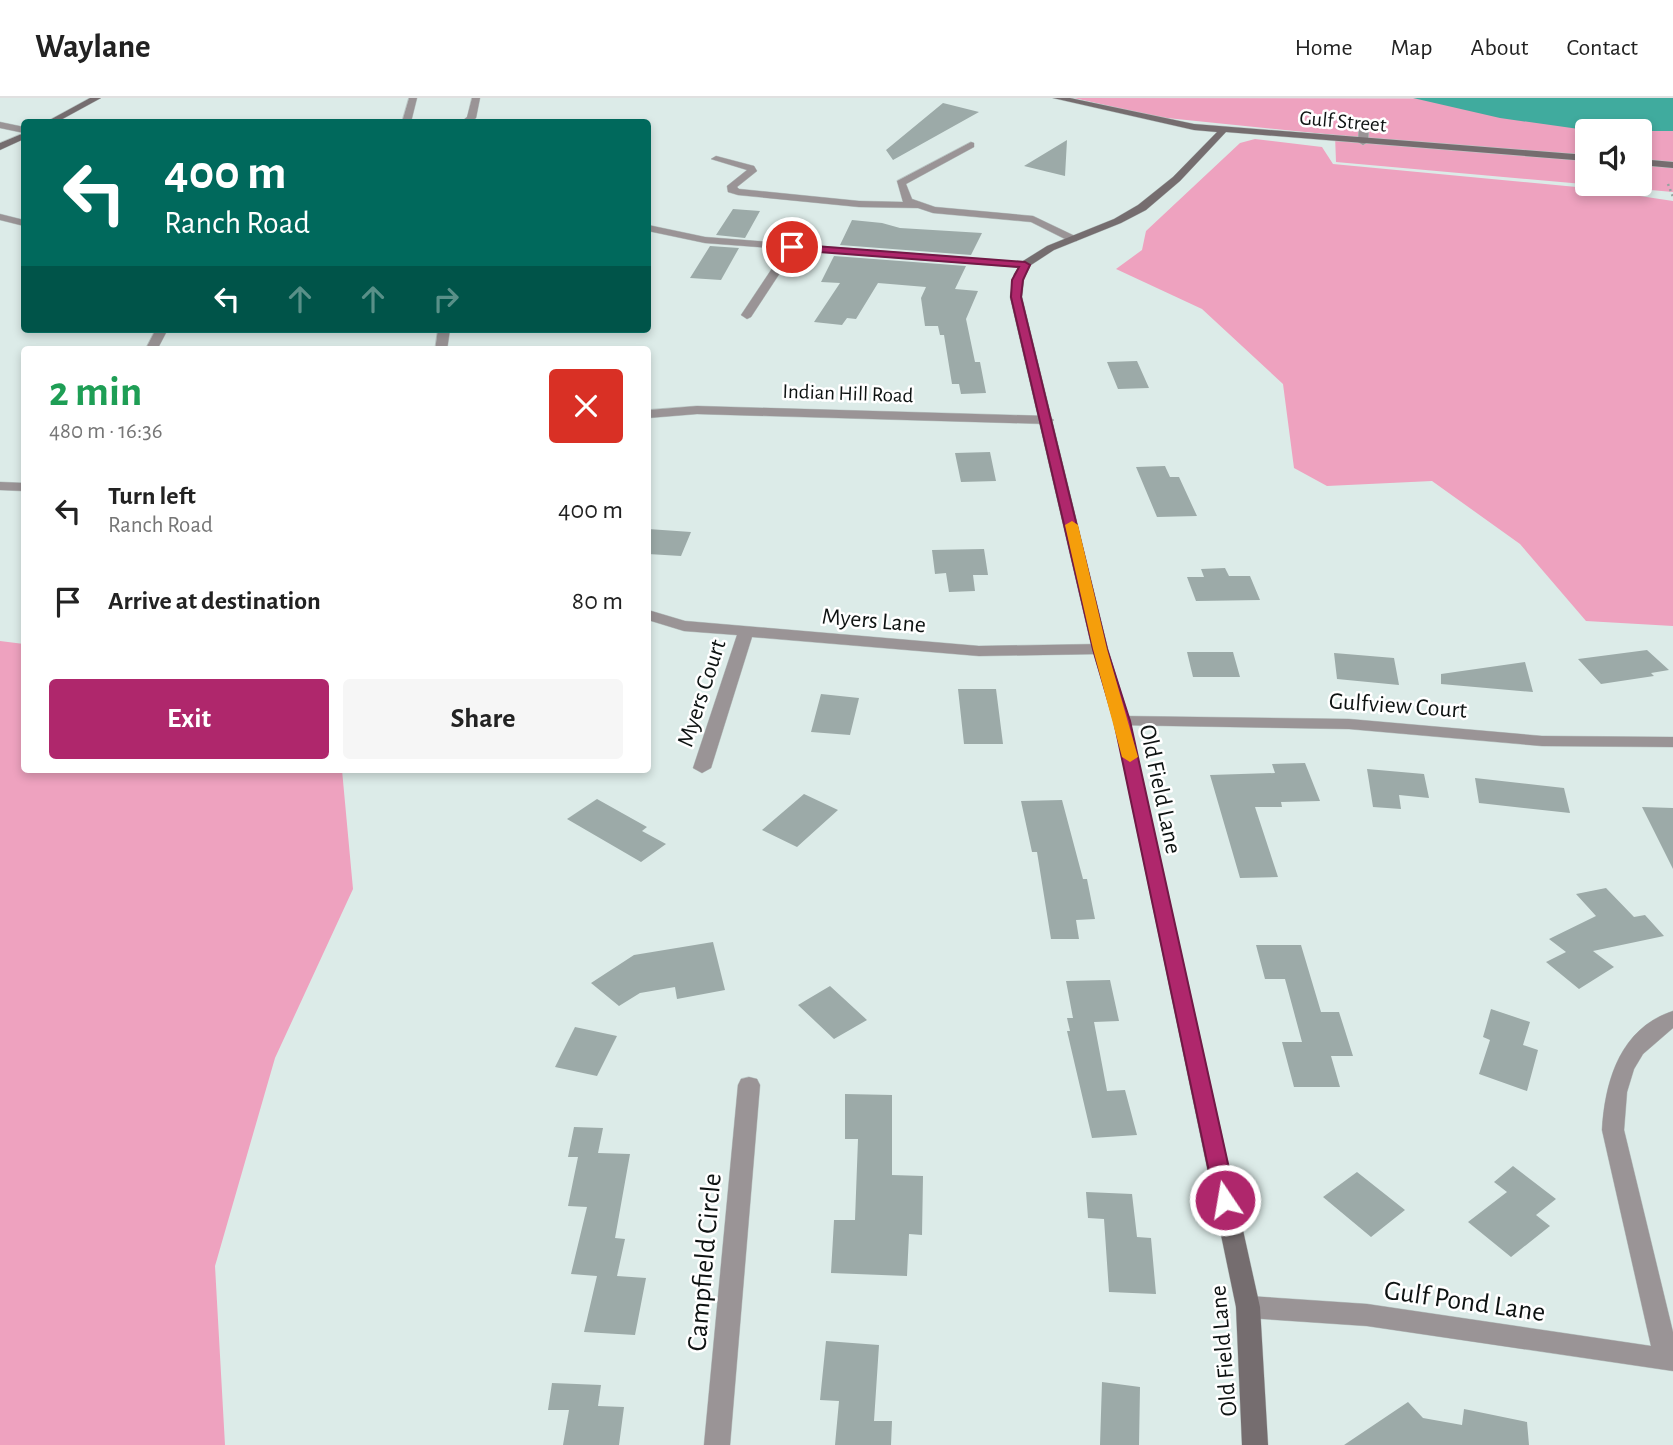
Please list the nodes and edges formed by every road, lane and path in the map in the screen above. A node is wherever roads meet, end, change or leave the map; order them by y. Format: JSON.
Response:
{"nodes":[{"id":1,"x":97,"y":98,"type":"edge"},
{"id":2,"x":413,"y":98,"type":"edge"},
{"id":3,"x":476,"y":98,"type":"edge"},
{"id":4,"x":1057,"y":98,"type":"edge"},
{"id":5,"x":57,"y":119,"type":"edge"},
{"id":6,"x":407,"y":119,"type":"edge"},
{"id":7,"x":470,"y":119,"type":"edge"},
{"id":8,"x":0,"y":125,"type":"edge"},
{"id":9,"x":1364,"y":126,"type":"dead end"},
{"id":10,"x":21,"y":129,"type":"edge"},
{"id":11,"x":1222,"y":130,"type":"junction"},
{"id":12,"x":21,"y":138,"type":"edge"},
{"id":13,"x":1363,"y":142,"type":"junction"},
{"id":14,"x":971,"y":145,"type":"dead end"},
{"id":15,"x":0,"y":148,"type":"edge"},
{"id":16,"x":1575,"y":158,"type":"edge"},
{"id":17,"x":716,"y":159,"type":"dead end"},
{"id":18,"x":1652,"y":163,"type":"edge"},
{"id":19,"x":1673,"y":165,"type":"edge"},
{"id":20,"x":1668,"y":184,"type":"dead end"},
{"id":21,"x":1673,"y":197,"type":"edge"},
{"id":22,"x":918,"y":205,"type":"junction"},
{"id":23,"x":0,"y":218,"type":"edge"},
{"id":24,"x":20,"y":222,"type":"edge"},
{"id":25,"x":0,"y":228,"type":"edge"},
{"id":26,"x":651,"y":229,"type":"edge"},
{"id":27,"x":1073,"y":239,"type":"junction"},
{"id":28,"x":792,"y":247,"type":"junction"},
{"id":29,"x":1025,"y":265,"type":"junction"},
{"id":30,"x":747,"y":316,"type":"dead end"},
{"id":31,"x":651,"y":414,"type":"edge"},
{"id":32,"x":1047,"y":420,"type":"junction"},
{"id":33,"x":0,"y":486,"type":"edge"},
{"id":34,"x":21,"y":487,"type":"edge"},
{"id":35,"x":651,"y":616,"type":"edge"},
{"id":36,"x":746,"y":632,"type":"junction"},
{"id":37,"x":1100,"y":649,"type":"junction"},
{"id":38,"x":1122,"y":721,"type":"junction"},
{"id":39,"x":1670,"y":741,"type":"dead end"},
{"id":40,"x":702,"y":768,"type":"dead end"},
{"id":41,"x":1673,"y":1019,"type":"edge"},
{"id":42,"x":749,"y":1085,"type":"dead end"},
{"id":43,"x":1248,"y":1307,"type":"junction"},
{"id":44,"x":1670,"y":1360,"type":"edge"},
{"id":45,"x":717,"y":1445,"type":"edge"},
{"id":46,"x":1255,"y":1445,"type":"edge"}],
"edges":[{"from":1,"to":5,"type":"street"},
{"from":2,"to":6,"type":"street"},
{"from":3,"to":7,"type":"street"},
{"from":4,"to":11,"type":"street","name":"Gulf Street"},
{"from":8,"to":10,"type":"street"},
{"from":9,"to":13,"type":"street"},
{"from":11,"to":13,"type":"street","name":"Gulf Street"},
{"from":11,"to":27,"type":"street"},
{"from":12,"to":15,"type":"street"},
{"from":13,"to":16,"type":"street","name":"Gulf Street"},
{"from":14,"to":22,"type":"street"},
{"from":17,"to":22,"type":"street"},
{"from":18,"to":19,"type":"street"},
{"from":20,"to":21,"type":"path"},
{"from":22,"to":27,"type":"street"},
{"from":23,"to":24,"type":"street"},
{"from":24,"to":25,"type":"street"},
{"from":26,"to":28,"type":"street"},
{"from":27,"to":29,"type":"street"},
{"from":28,"to":29,"type":"street"},
{"from":28,"to":30,"type":"street"},
{"from":29,"to":32,"type":"street","name":"Old Field Lane"},
{"from":31,"to":32,"type":"street","name":"Indian Hill Road"},
{"from":32,"to":37,"type":"street","name":"Old Field Lane"},
{"from":33,"to":34,"type":"street"},
{"from":35,"to":36,"type":"street","name":"Myers Lane"},
{"from":36,"to":37,"type":"street","name":"Myers Lane"},
{"from":36,"to":40,"type":"street","name":"Myers Court"},
{"from":37,"to":38,"type":"street","name":"Old Field Lane"},
{"from":38,"to":39,"type":"street","name":"Gulfview Court"},
{"from":38,"to":43,"type":"street","name":"Old Field Lane"},
{"from":41,"to":44,"type":"street"},
{"from":42,"to":45,"type":"street","name":"Campfield Circle"},
{"from":43,"to":44,"type":"street","name":"Gulf Pond Lane"},
{"from":43,"to":46,"type":"street","name":"Old Field Lane"}]}
